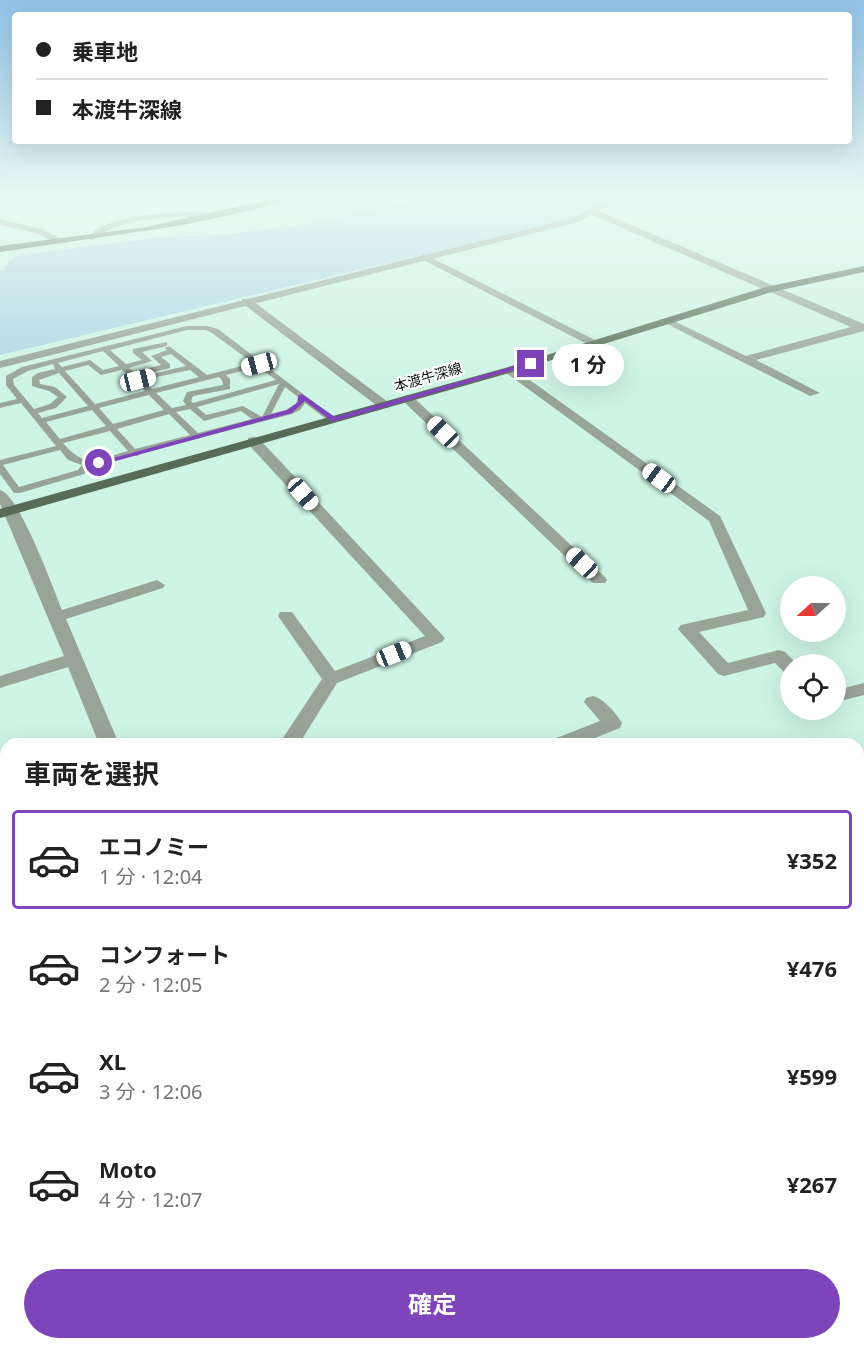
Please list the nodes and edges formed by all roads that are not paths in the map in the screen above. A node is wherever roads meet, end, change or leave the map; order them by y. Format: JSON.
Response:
{"nodes":[{"id":1,"x":412,"y":260,"type":"edge"},
{"id":2,"x":430,"y":260,"type":"edge"},
{"id":3,"x":703,"y":260,"type":"edge"},
{"id":4,"x":864,"y":269,"type":"edge"},
{"id":5,"x":770,"y":289,"type":"junction"},
{"id":6,"x":246,"y":301,"type":"junction"},
{"id":7,"x":664,"y":320,"type":"junction"},
{"id":8,"x":863,"y":328,"type":"edge"},
{"id":9,"x":155,"y":336,"type":"junction"},
{"id":10,"x":164,"y":344,"type":"junction"},
{"id":11,"x":595,"y":344,"type":"junction"},
{"id":12,"x":105,"y":349,"type":"junction"},
{"id":13,"x":173,"y":351,"type":"junction"},
{"id":14,"x":747,"y":359,"type":"junction"},
{"id":15,"x":53,"y":362,"type":"junction"},
{"id":16,"x":259,"y":364,"type":"junction"},
{"id":17,"x":0,"y":365,"type":"edge"},
{"id":18,"x":124,"y":367,"type":"junction"},
{"id":19,"x":192,"y":367,"type":"junction"},
{"id":20,"x":60,"y":370,"type":"junction"},
{"id":21,"x":509,"y":370,"type":"junction"},
{"id":22,"x":15,"y":373,"type":"junction"},
{"id":23,"x":0,"y":374,"type":"edge"},
{"id":24,"x":220,"y":374,"type":"junction"},
{"id":25,"x":135,"y":378,"type":"junction"},
{"id":26,"x":205,"y":378,"type":"junction"},
{"id":27,"x":283,"y":382,"type":"junction"},
{"id":28,"x":150,"y":392,"type":"junction"},
{"id":29,"x":814,"y":393,"type":"dead end"},
{"id":30,"x":302,"y":396,"type":"junction"},
{"id":31,"x":408,"y":399,"type":"junction"},
{"id":32,"x":23,"y":400,"type":"junction"},
{"id":33,"x":191,"y":405,"type":"junction"},
{"id":34,"x":384,"y":405,"type":"junction"},
{"id":35,"x":0,"y":406,"type":"edge"},
{"id":36,"x":93,"y":407,"type":"junction"},
{"id":37,"x":170,"y":411,"type":"junction"},
{"id":38,"x":33,"y":412,"type":"junction"},
{"id":39,"x":262,"y":419,"type":"junction"},
{"id":40,"x":333,"y":420,"type":"junction"},
{"id":41,"x":40,"y":421,"type":"junction"},
{"id":42,"x":111,"y":427,"type":"junction"},
{"id":43,"x":197,"y":437,"type":"junction"},
{"id":44,"x":253,"y":441,"type":"junction"},
{"id":45,"x":60,"y":444,"type":"junction"},
{"id":46,"x":135,"y":454,"type":"junction"},
{"id":47,"x":0,"y":463,"type":"edge"},
{"id":48,"x":88,"y":464,"type":"junction"},
{"id":49,"x":0,"y":467,"type":"edge"},
{"id":50,"x":0,"y":494,"type":"edge"},
{"id":51,"x":6,"y":512,"type":"edge"},
{"id":52,"x":599,"y":580,"type":"dead end"},
{"id":53,"x":157,"y":585,"type":"dead end"},
{"id":54,"x":286,"y":616,"type":"dead end"},
{"id":55,"x":56,"y":617,"type":"junction"},
{"id":56,"x":780,"y":657,"type":"edge"},
{"id":57,"x":74,"y":659,"type":"junction"},
{"id":58,"x":331,"y":679,"type":"junction"},
{"id":59,"x":0,"y":682,"type":"edge"},
{"id":60,"x":864,"y":689,"type":"edge"},
{"id":61,"x":846,"y":694,"type":"edge"},
{"id":62,"x":594,"y":702,"type":"dead end"},
{"id":63,"x":107,"y":738,"type":"edge"},
{"id":64,"x":293,"y":738,"type":"edge"},
{"id":65,"x":576,"y":738,"type":"edge"}],
"edges":[{"from":1,"to":6,"type":"street"},
{"from":2,"to":11,"type":"street"},
{"from":3,"to":5,"type":"street"},
{"from":4,"to":5,"type":"main road","name":"本渡牛深線"},
{"from":5,"to":7,"type":"main road","name":"本渡牛深線"},
{"from":5,"to":8,"type":"street"},
{"from":6,"to":17,"type":"street"},
{"from":6,"to":34,"type":"street"},
{"from":7,"to":11,"type":"main road","name":"本渡牛深線"},
{"from":7,"to":14,"type":"street"},
{"from":8,"to":14,"type":"street"},
{"from":9,"to":10,"type":"lane"},
{"from":9,"to":12,"type":"lane"},
{"from":9,"to":16,"type":"lane"},
{"from":10,"to":13,"type":"lane"},
{"from":10,"to":18,"type":"lane"},
{"from":11,"to":21,"type":"main road","name":"本渡牛深線"},
{"from":12,"to":15,"type":"lane"},
{"from":12,"to":18,"type":"lane"},
{"from":13,"to":19,"type":"lane"},
{"from":13,"to":25,"type":"lane"},
{"from":14,"to":29,"type":"street"},
{"from":15,"to":20,"type":"lane"},
{"from":15,"to":22,"type":"lane"},
{"from":16,"to":24,"type":"lane"},
{"from":16,"to":27,"type":"lane"},
{"from":18,"to":20,"type":"lane"},
{"from":18,"to":25,"type":"lane"},
{"from":19,"to":25,"type":"lane"},
{"from":19,"to":26,"type":"lane"},
{"from":20,"to":36,"type":"lane"},
{"from":20,"to":38,"type":"lane"},
{"from":21,"to":31,"type":"main road","name":"本渡牛深線"},
{"from":21,"to":56,"type":"street"},
{"from":22,"to":23,"type":"lane"},
{"from":22,"to":32,"type":"lane"},
{"from":24,"to":26,"type":"lane"},
{"from":24,"to":33,"type":"lane"},
{"from":25,"to":28,"type":"lane"},
{"from":26,"to":28,"type":"lane"},
{"from":27,"to":30,"type":"lane"},
{"from":27,"to":33,"type":"lane"},
{"from":27,"to":39,"type":"lane"},
{"from":28,"to":36,"type":"lane"},
{"from":28,"to":37,"type":"lane"},
{"from":30,"to":39,"type":"lane"},
{"from":30,"to":40,"type":"lane"},
{"from":31,"to":34,"type":"main road","name":"本渡牛深線"},
{"from":31,"to":52,"type":"street"},
{"from":32,"to":35,"type":"lane"},
{"from":32,"to":38,"type":"lane"},
{"from":33,"to":37,"type":"lane"},
{"from":33,"to":39,"type":"lane"},
{"from":34,"to":40,"type":"main road","name":"本渡牛深線"},
{"from":36,"to":41,"type":"lane"},
{"from":36,"to":42,"type":"lane"},
{"from":37,"to":42,"type":"lane"},
{"from":37,"to":43,"type":"lane"},
{"from":38,"to":41,"type":"lane"},
{"from":39,"to":43,"type":"lane"},
{"from":40,"to":44,"type":"main road","name":"本渡牛深線"},
{"from":41,"to":45,"type":"lane"},
{"from":42,"to":45,"type":"lane"},
{"from":42,"to":46,"type":"lane"},
{"from":43,"to":46,"type":"lane"},
{"from":44,"to":51,"type":"main road","name":"本渡牛深線"},
{"from":44,"to":58,"type":"street"},
{"from":45,"to":47,"type":"lane"},
{"from":45,"to":48,"type":"lane"},
{"from":46,"to":48,"type":"lane"},
{"from":48,"to":49,"type":"lane"},
{"from":50,"to":51,"type":"street"},
{"from":51,"to":55,"type":"street"},
{"from":53,"to":55,"type":"street"},
{"from":54,"to":58,"type":"street"},
{"from":55,"to":57,"type":"street"},
{"from":57,"to":59,"type":"street"},
{"from":57,"to":63,"type":"street"},
{"from":58,"to":64,"type":"street"},
{"from":60,"to":61,"type":"street"},
{"from":62,"to":65,"type":"street"}]}
